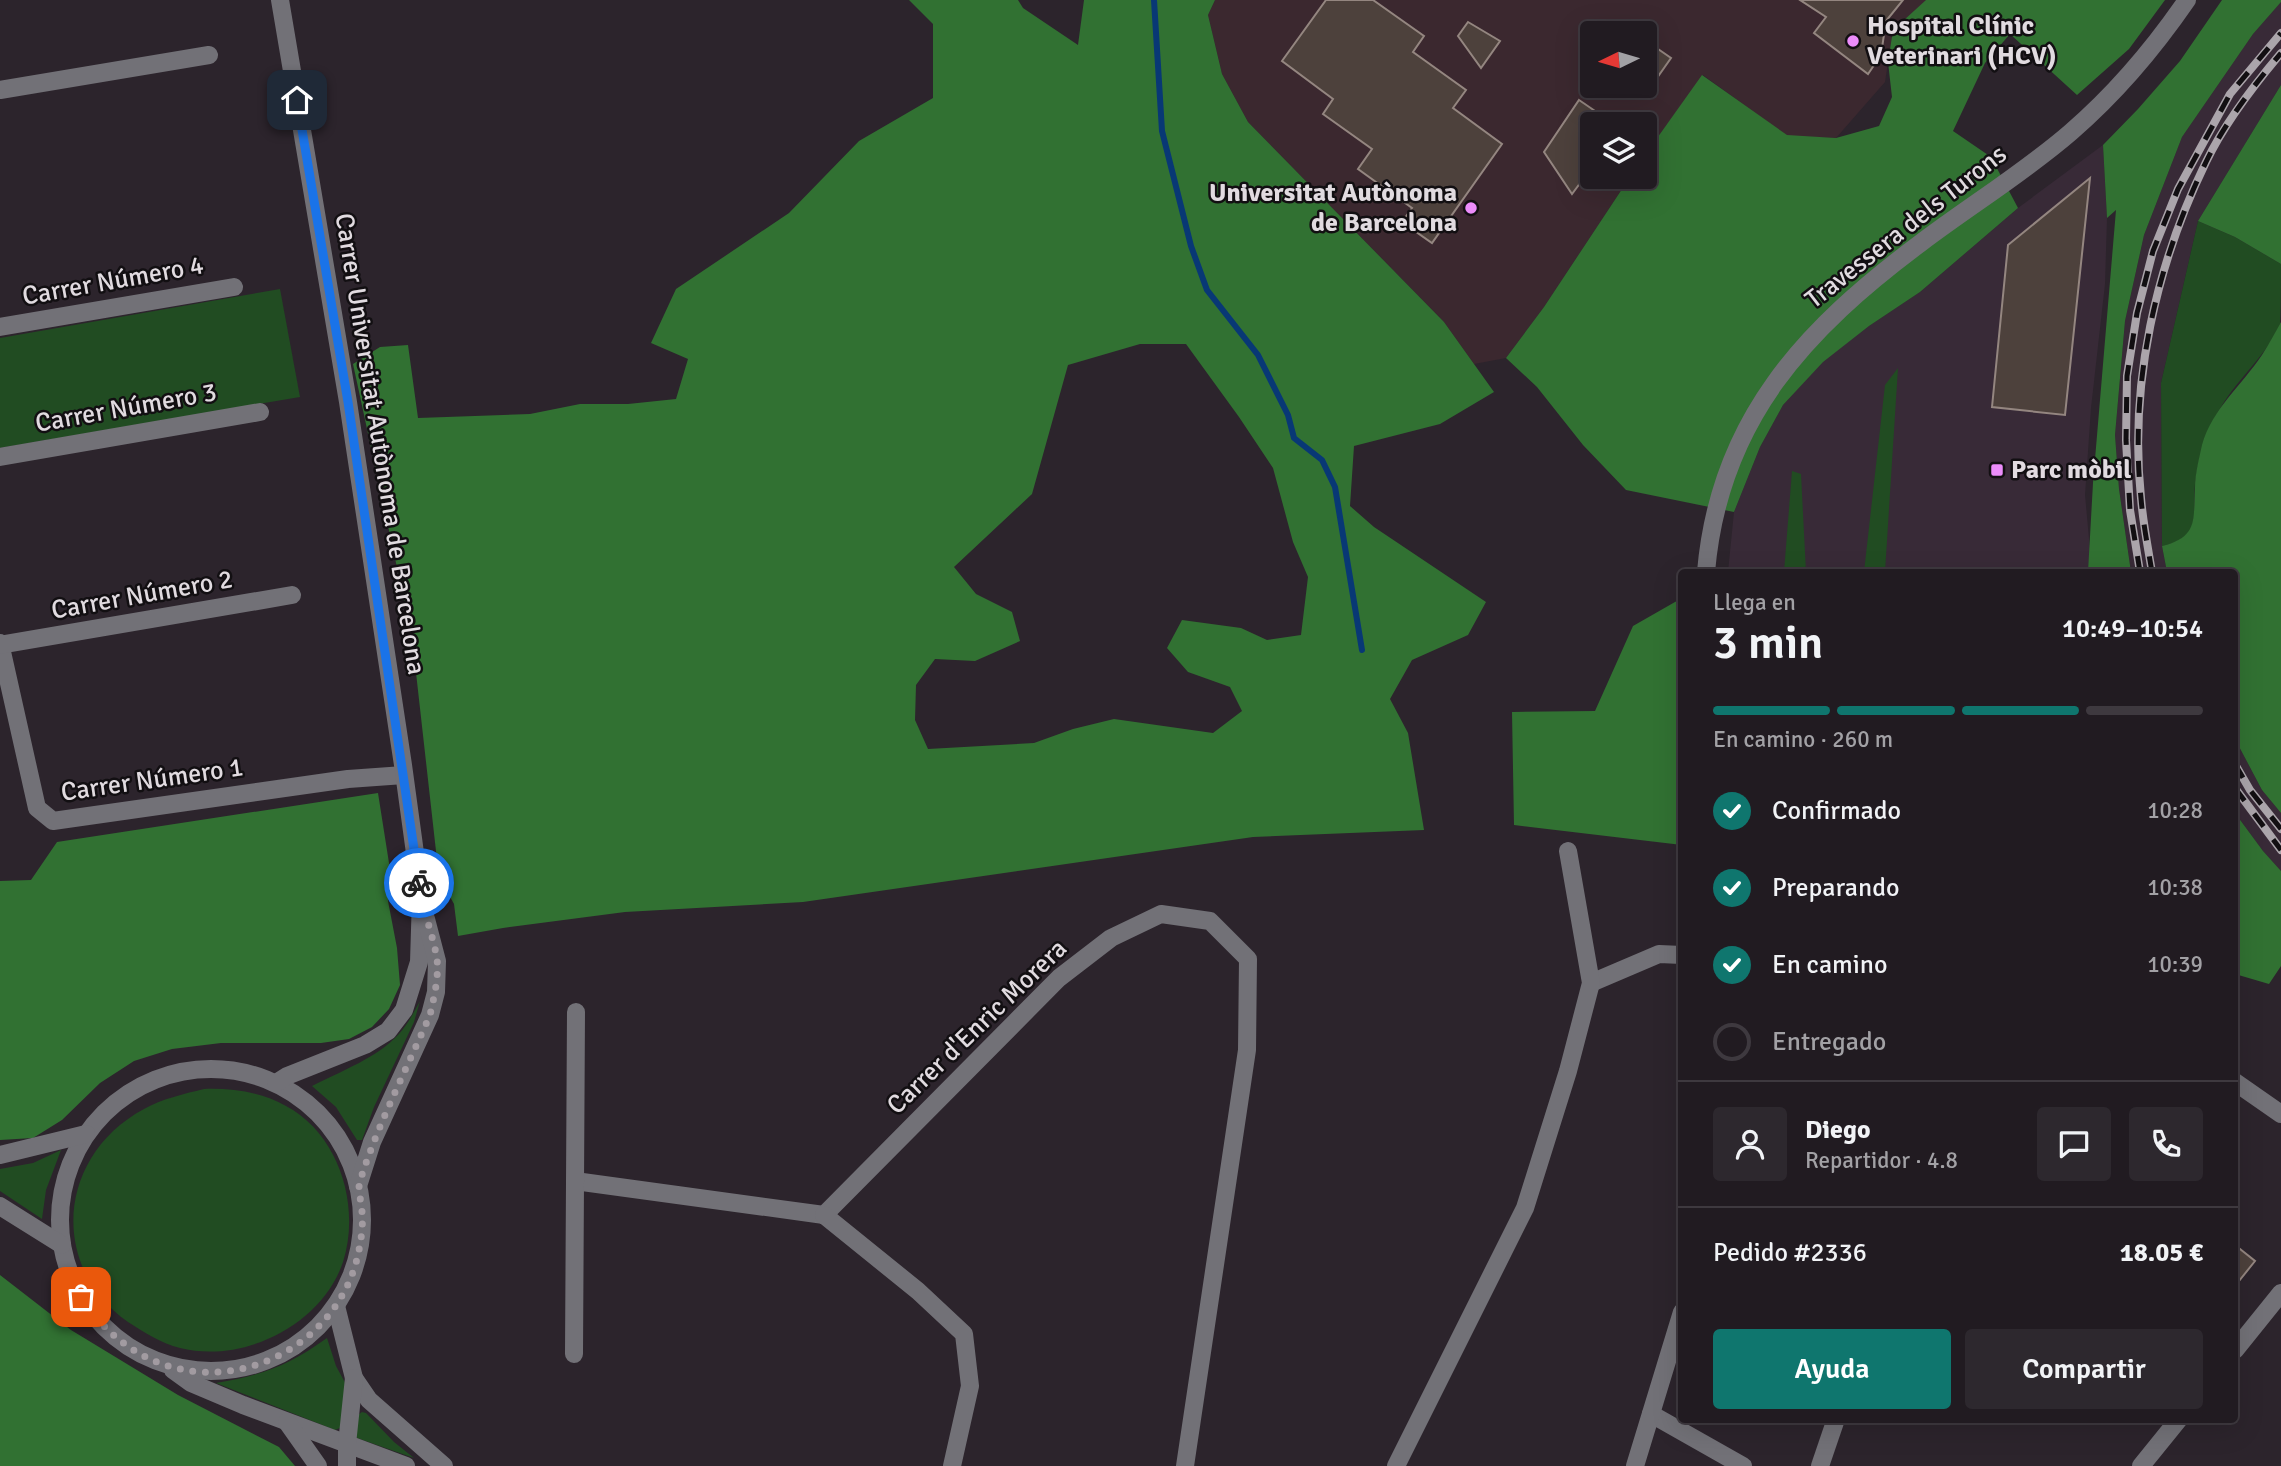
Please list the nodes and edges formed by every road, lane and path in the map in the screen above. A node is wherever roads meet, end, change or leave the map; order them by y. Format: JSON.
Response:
{"nodes":[{"id":1,"x":280,"y":0,"type":"edge"},
{"id":2,"x":2187,"y":0,"type":"edge"},
{"id":3,"x":209,"y":55,"type":"dead end"},
{"id":4,"x":0,"y":90,"type":"edge"},
{"id":5,"x":234,"y":287,"type":"dead end"},
{"id":6,"x":0,"y":327,"type":"edge"},
{"id":7,"x":260,"y":412,"type":"dead end"},
{"id":8,"x":0,"y":457,"type":"edge"},
{"id":9,"x":1706,"y":569,"type":"edge"},
{"id":10,"x":292,"y":596,"type":"dead end"},
{"id":11,"x":0,"y":644,"type":"edge"},
{"id":12,"x":404,"y":775,"type":"junction"},
{"id":13,"x":1568,"y":850,"type":"dead end"},
{"id":14,"x":421,"y":897,"type":"junction"},
{"id":15,"x":1678,"y":940,"type":"edge"},
{"id":16,"x":1678,"y":954,"type":"edge"},
{"id":17,"x":1654,"y":956,"type":"junction"},
{"id":18,"x":1591,"y":982,"type":"junction"},
{"id":19,"x":576,"y":1012,"type":"dead end"},
{"id":20,"x":276,"y":1083,"type":"junction"},
{"id":21,"x":2238,"y":1084,"type":"edge"},
{"id":22,"x":2281,"y":1114,"type":"edge"},
{"id":23,"x":86,"y":1135,"type":"junction"},
{"id":24,"x":0,"y":1155,"type":"edge"},
{"id":25,"x":575,"y":1181,"type":"junction"},
{"id":26,"x":358,"y":1186,"type":"junction"},
{"id":27,"x":0,"y":1206,"type":"edge"},
{"id":28,"x":824,"y":1214,"type":"junction"},
{"id":29,"x":62,"y":1245,"type":"junction"},
{"id":30,"x":2281,"y":1293,"type":"edge"},
{"id":31,"x":336,"y":1306,"type":"junction"},
{"id":32,"x":1678,"y":1325,"type":"edge"},
{"id":33,"x":2238,"y":1346,"type":"edge"},
{"id":34,"x":574,"y":1354,"type":"dead end"},
{"id":35,"x":164,"y":1364,"type":"junction"},
{"id":36,"x":354,"y":1378,"type":"junction"},
{"id":37,"x":1651,"y":1414,"type":"junction"},
{"id":38,"x":287,"y":1422,"type":"junction"},
{"id":39,"x":1835,"y":1423,"type":"edge"},
{"id":40,"x":2176,"y":1423,"type":"edge"},
{"id":41,"x":347,"y":1444,"type":"junction"},
{"id":42,"x":391,"y":1464,"type":"edge"},
{"id":43,"x":318,"y":1466,"type":"edge"},
{"id":44,"x":347,"y":1466,"type":"edge"},
{"id":45,"x":444,"y":1466,"type":"edge"},
{"id":46,"x":952,"y":1466,"type":"edge"},
{"id":47,"x":1185,"y":1466,"type":"edge"},
{"id":48,"x":1396,"y":1466,"type":"edge"},
{"id":49,"x":1635,"y":1466,"type":"edge"},
{"id":50,"x":1743,"y":1466,"type":"edge"},
{"id":51,"x":1820,"y":1466,"type":"edge"},
{"id":52,"x":2141,"y":1466,"type":"edge"}],
"edges":[{"from":1,"to":12,"type":"street","name":"Carrer Universitat Autònoma de Barcelona"},
{"from":2,"to":9,"type":"street","name":"Travessera dels Turons"},
{"from":3,"to":4,"type":"street"},
{"from":5,"to":6,"type":"street","name":"Carrer Número 4"},
{"from":7,"to":8,"type":"street","name":"Carrer Número 3"},
{"from":10,"to":11,"type":"street","name":"Carrer Número 2"},
{"from":11,"to":12,"type":"street","name":"Carrer Número 1"},
{"from":12,"to":14,"type":"street","name":"Carrer Universitat Autònoma de Barcelona"},
{"from":13,"to":18,"type":"street"},
{"from":14,"to":20,"type":"street","name":"Carrer Universitat Autònoma de Barcelona"},
{"from":14,"to":26,"type":"street","name":"Carrer Universitat Autònoma de Barcelona"},
{"from":15,"to":17,"type":"street"},
{"from":16,"to":17,"type":"street"},
{"from":17,"to":18,"type":"street"},
{"from":18,"to":48,"type":"street"},
{"from":19,"to":25,"type":"street"},
{"from":20,"to":23,"type":"street"},
{"from":20,"to":26,"type":"street"},
{"from":21,"to":22,"type":"street"},
{"from":23,"to":24,"type":"street"},
{"from":23,"to":29,"type":"street"},
{"from":25,"to":28,"type":"street"},
{"from":25,"to":34,"type":"street"},
{"from":26,"to":31,"type":"street"},
{"from":27,"to":29,"type":"street"},
{"from":28,"to":46,"type":"street"},
{"from":28,"to":47,"type":"street","name":"Carrer d'Enric Morera"},
{"from":29,"to":35,"type":"street"},
{"from":30,"to":33,"type":"street"},
{"from":31,"to":35,"type":"street"},
{"from":31,"to":36,"type":"street"},
{"from":32,"to":37,"type":"street"},
{"from":35,"to":38,"type":"street"},
{"from":36,"to":41,"type":"street"},
{"from":36,"to":45,"type":"street"},
{"from":37,"to":49,"type":"street"},
{"from":37,"to":50,"type":"street"},
{"from":38,"to":41,"type":"street"},
{"from":38,"to":43,"type":"street"},
{"from":39,"to":51,"type":"street"},
{"from":40,"to":52,"type":"street"},
{"from":41,"to":42,"type":"street"},
{"from":41,"to":44,"type":"street"}]}
